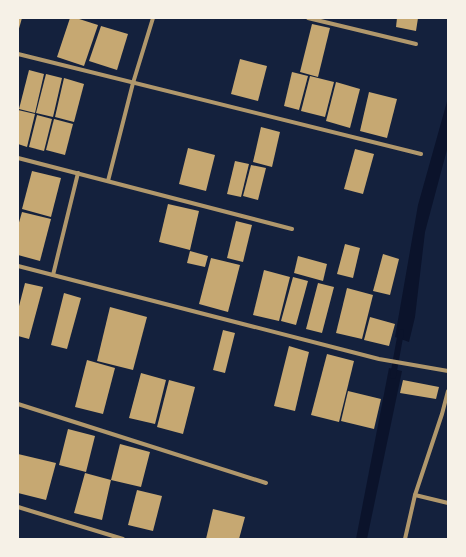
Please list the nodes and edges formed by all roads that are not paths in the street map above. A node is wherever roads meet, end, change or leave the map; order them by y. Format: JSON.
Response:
{"nodes":[{"id":1,"x":153,"y":18,"type":"edge"},
{"id":2,"x":308,"y":18,"type":"edge"},
{"id":3,"x":416,"y":44,"type":"dead end"},
{"id":4,"x":18,"y":54,"type":"edge"},
{"id":5,"x":133,"y":83,"type":"junction"},
{"id":6,"x":421,"y":154,"type":"dead end"},
{"id":7,"x":18,"y":158,"type":"edge"},
{"id":8,"x":78,"y":173,"type":"junction"},
{"id":9,"x":108,"y":180,"type":"junction"},
{"id":10,"x":292,"y":229,"type":"dead end"},
{"id":11,"x":18,"y":266,"type":"edge"},
{"id":12,"x":53,"y":275,"type":"junction"},
{"id":13,"x":448,"y":371,"type":"edge"},
{"id":14,"x":448,"y":390,"type":"edge"},
{"id":15,"x":18,"y":404,"type":"edge"},
{"id":16,"x":442,"y":414,"type":"junction"},
{"id":17,"x":448,"y":414,"type":"edge"},
{"id":18,"x":266,"y":483,"type":"dead end"},
{"id":19,"x":415,"y":496,"type":"junction"},
{"id":20,"x":448,"y":502,"type":"edge"},
{"id":21,"x":18,"y":507,"type":"edge"},
{"id":22,"x":122,"y":539,"type":"edge"},
{"id":23,"x":405,"y":539,"type":"edge"}],
"edges":[{"from":1,"to":5,"type":"street"},
{"from":2,"to":3,"type":"street"},
{"from":4,"to":5,"type":"street"},
{"from":5,"to":6,"type":"street"},
{"from":5,"to":9,"type":"street"},
{"from":7,"to":8,"type":"street"},
{"from":8,"to":9,"type":"street"},
{"from":8,"to":12,"type":"street"},
{"from":9,"to":10,"type":"street"},
{"from":11,"to":12,"type":"street"},
{"from":12,"to":13,"type":"street"},
{"from":14,"to":16,"type":"street"},
{"from":15,"to":18,"type":"street"},
{"from":16,"to":17,"type":"street"},
{"from":16,"to":19,"type":"street"},
{"from":19,"to":20,"type":"street"},
{"from":19,"to":23,"type":"street"},
{"from":21,"to":22,"type":"street"}]}
